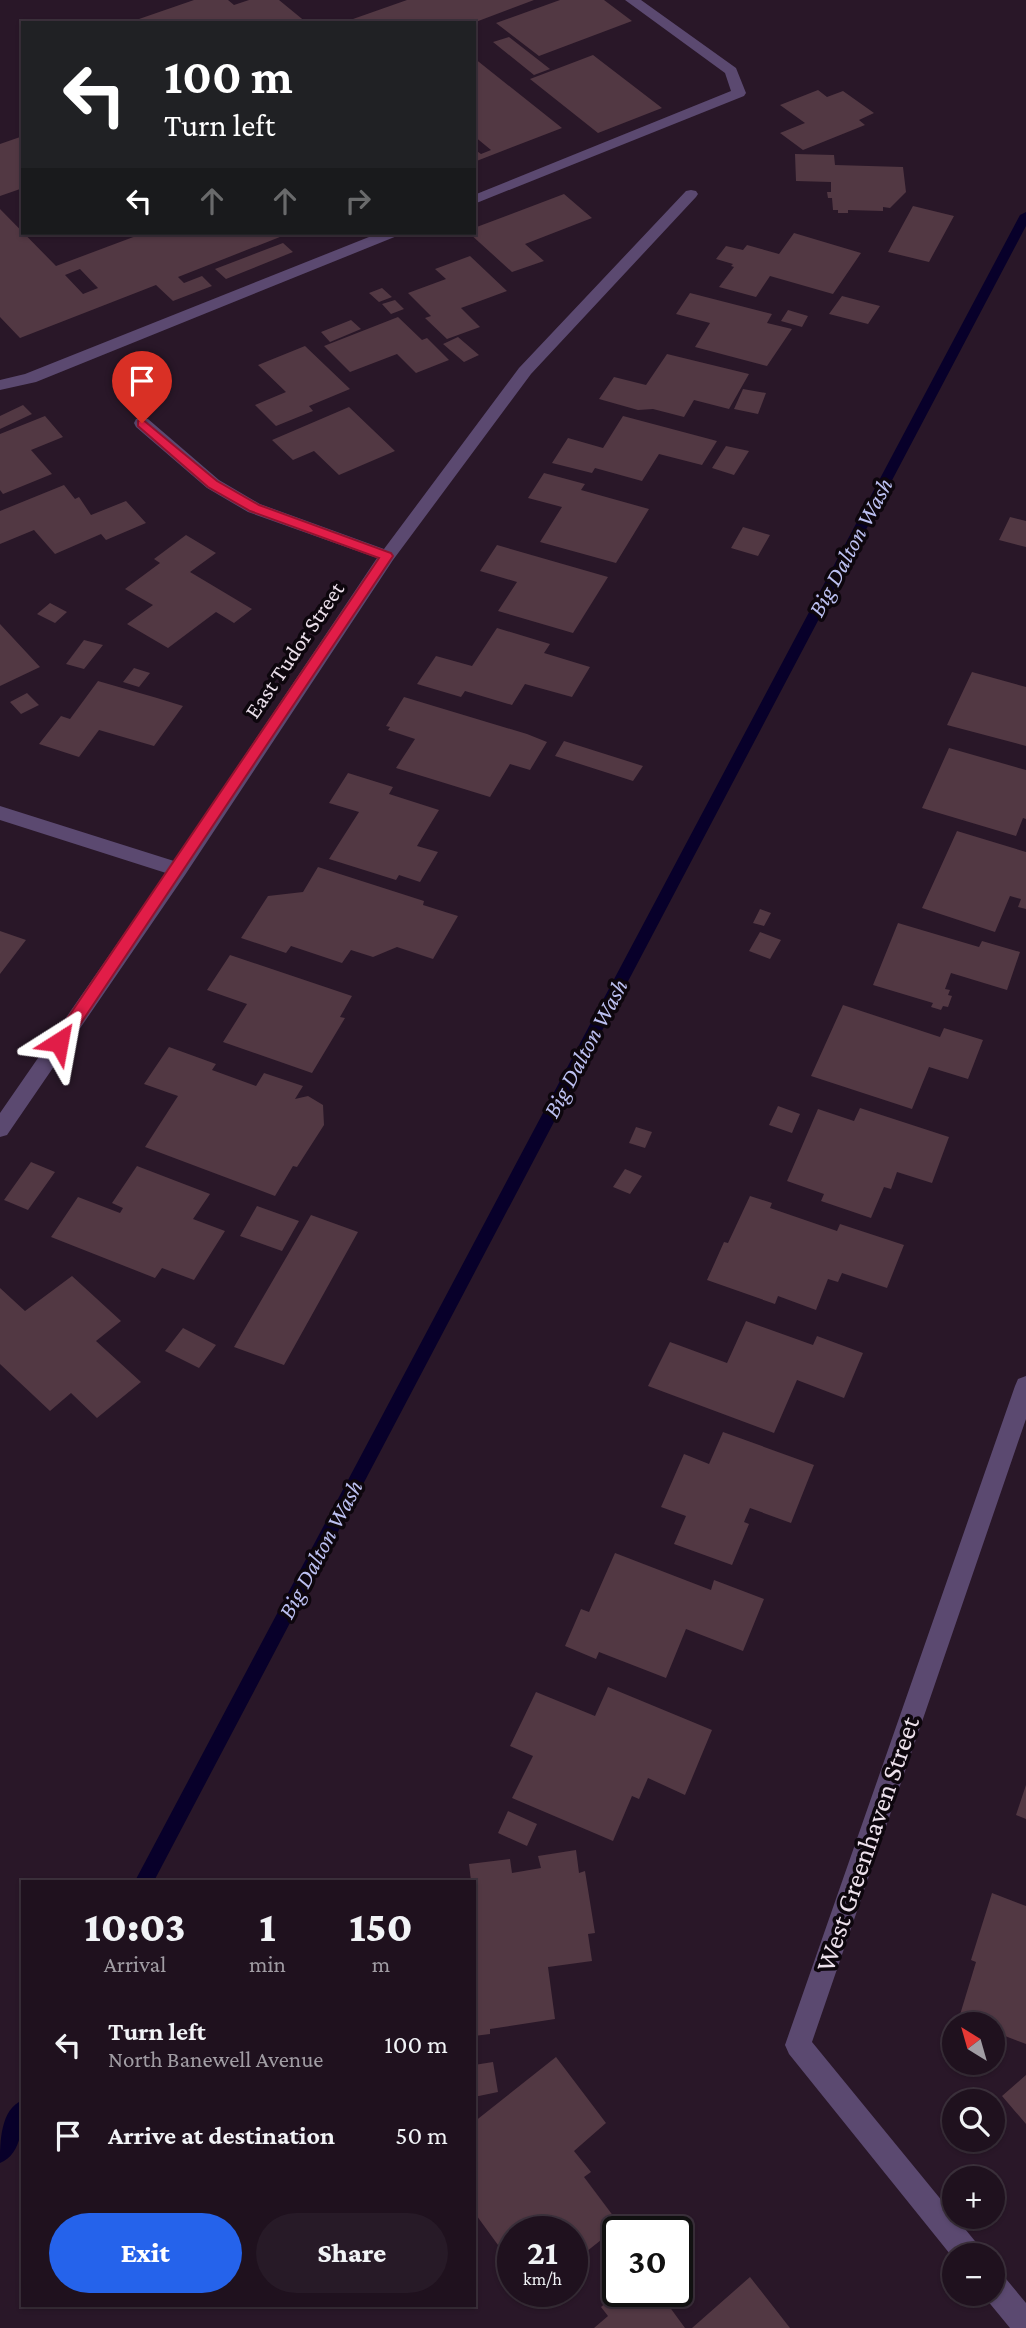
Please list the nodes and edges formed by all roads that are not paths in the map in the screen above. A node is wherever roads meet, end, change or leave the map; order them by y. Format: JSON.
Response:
{"nodes":[{"id":1,"x":632,"y":0,"type":"edge"},
{"id":2,"x":691,"y":194,"type":"dead end"},
{"id":3,"x":476,"y":199,"type":"edge"},
{"id":4,"x":387,"y":235,"type":"edge"},
{"id":5,"x":0,"y":385,"type":"edge"},
{"id":6,"x":142,"y":423,"type":"dead end"},
{"id":7,"x":387,"y":556,"type":"junction"},
{"id":8,"x":0,"y":813,"type":"edge"},
{"id":9,"x":178,"y":870,"type":"junction"},
{"id":10,"x":0,"y":1129,"type":"edge"},
{"id":11,"x":1026,"y":1386,"type":"edge"},
{"id":12,"x":958,"y":2243,"type":"edge"},
{"id":13,"x":1005,"y":2300,"type":"edge"},
{"id":14,"x":1026,"y":2325,"type":"edge"}],
"edges":[{"from":1,"to":3,"type":"street"},
{"from":2,"to":7,"type":"street","name":"East Tudor Street"},
{"from":4,"to":5,"type":"street"},
{"from":6,"to":7,"type":"street"},
{"from":7,"to":9,"type":"street","name":"East Tudor Street"},
{"from":8,"to":9,"type":"street"},
{"from":9,"to":10,"type":"street","name":"East Tudor Street"},
{"from":11,"to":12,"type":"street","name":"West Greenhaven Street"},
{"from":13,"to":14,"type":"street"}]}
